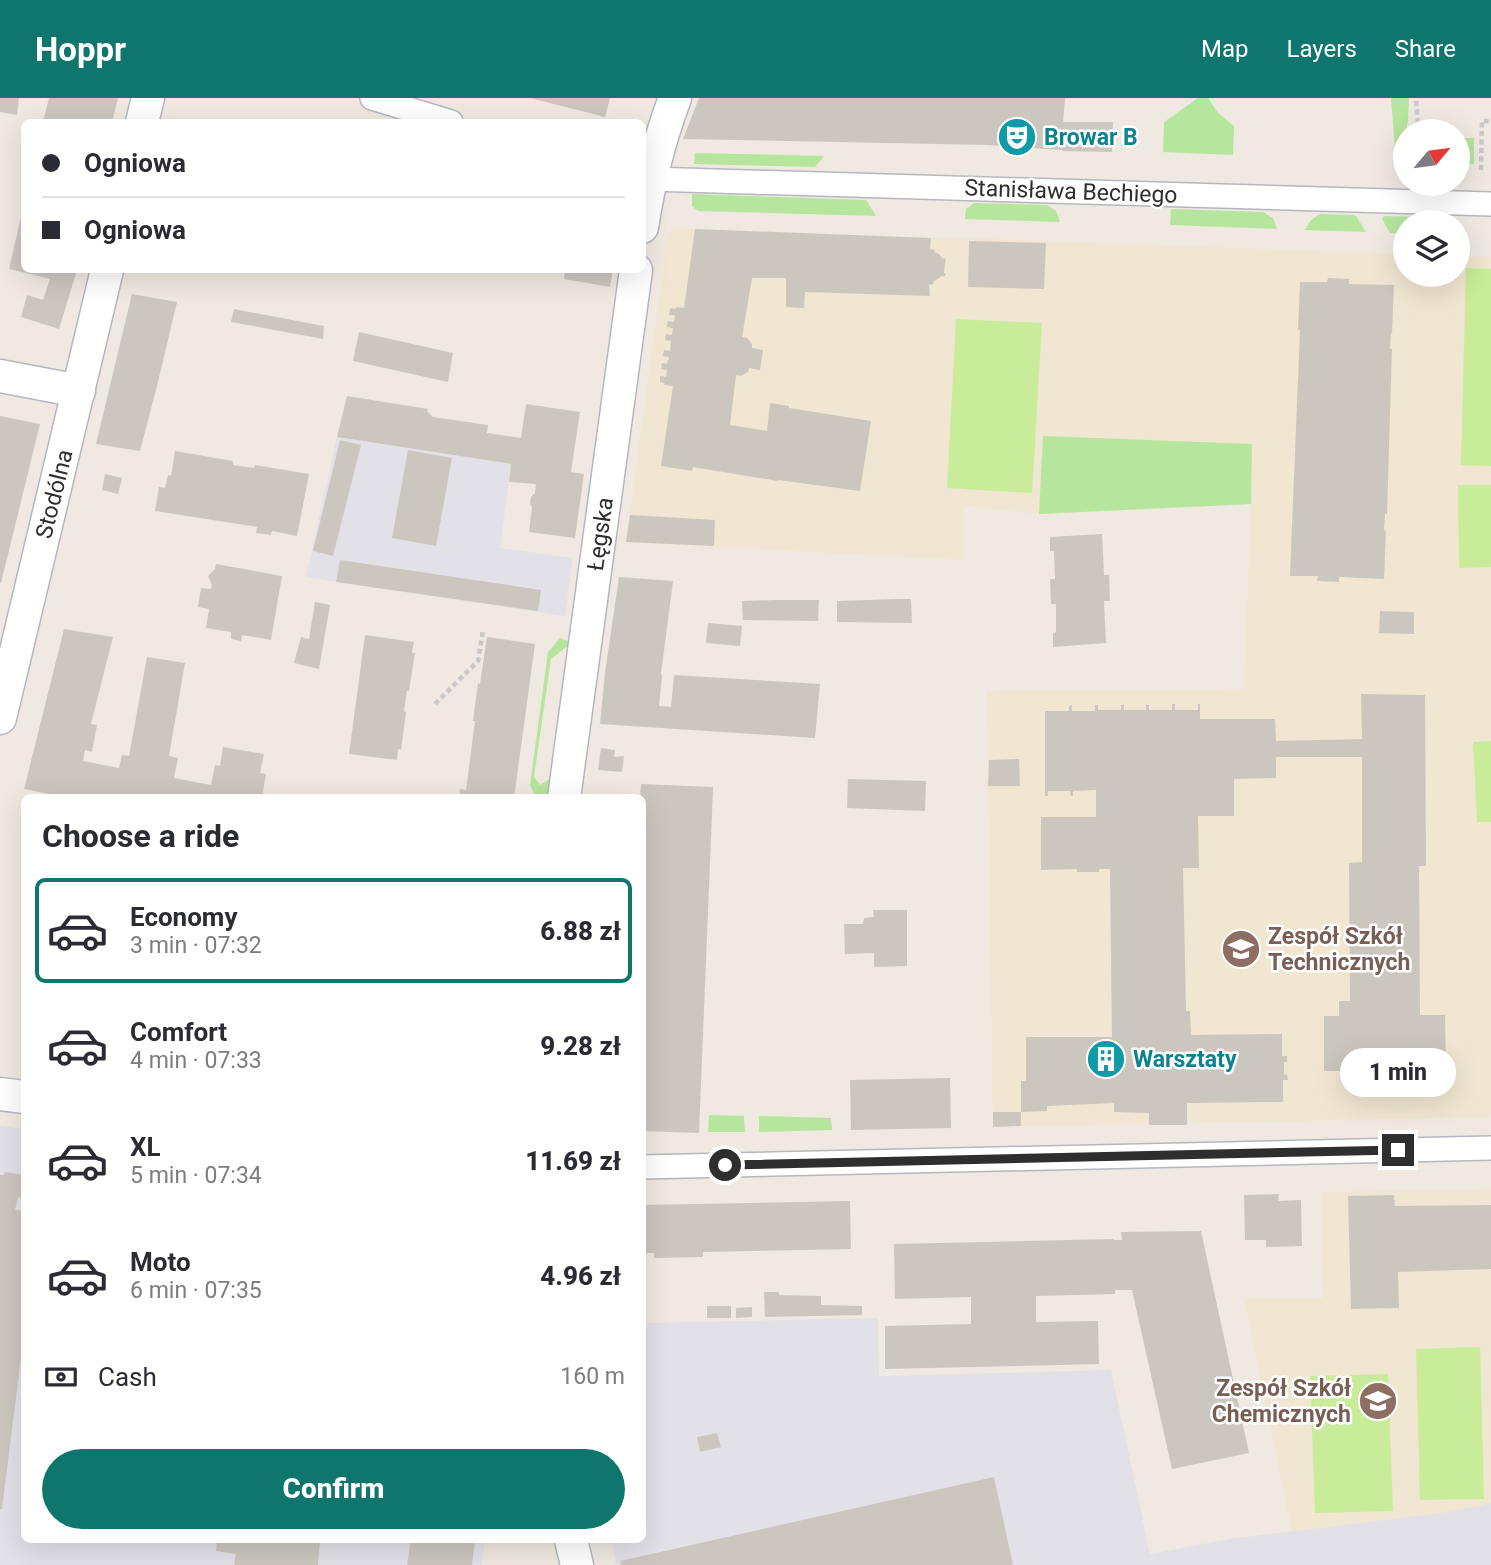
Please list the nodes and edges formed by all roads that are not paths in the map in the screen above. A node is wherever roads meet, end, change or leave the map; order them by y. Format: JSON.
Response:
{"nodes":[{"id":1,"x":148,"y":98,"type":"edge"},
{"id":2,"x":372,"y":98,"type":"edge"},
{"id":3,"x":676,"y":98,"type":"edge"},
{"id":4,"x":143,"y":119,"type":"edge"},
{"id":5,"x":441,"y":119,"type":"edge"},
{"id":6,"x":646,"y":178,"type":"edge"},
{"id":7,"x":1491,"y":204,"type":"edge"},
{"id":8,"x":106,"y":273,"type":"edge"},
{"id":9,"x":636,"y":273,"type":"edge"},
{"id":10,"x":0,"y":376,"type":"edge"},
{"id":11,"x":79,"y":391,"type":"junction"},
{"id":12,"x":0,"y":719,"type":"edge"},
{"id":13,"x":565,"y":794,"type":"edge"},
{"id":14,"x":0,"y":1094,"type":"edge"},
{"id":15,"x":21,"y":1097,"type":"edge"},
{"id":16,"x":1491,"y":1148,"type":"edge"},
{"id":17,"x":646,"y":1167,"type":"edge"},
{"id":18,"x":572,"y":1543,"type":"edge"},
{"id":19,"x":577,"y":1565,"type":"edge"}],
"edges":[{"from":1,"to":4,"type":"street"},
{"from":2,"to":5,"type":"street"},
{"from":3,"to":6,"type":"street"},
{"from":6,"to":7,"type":"street","name":"Stanisława Bechiego"},
{"from":8,"to":11,"type":"street","name":"Stodólna"},
{"from":9,"to":13,"type":"street","name":"Łęgska"},
{"from":10,"to":11,"type":"street"},
{"from":11,"to":12,"type":"street","name":"Stodólna"},
{"from":14,"to":15,"type":"street"},
{"from":16,"to":17,"type":"street"},
{"from":18,"to":19,"type":"street"}]}
